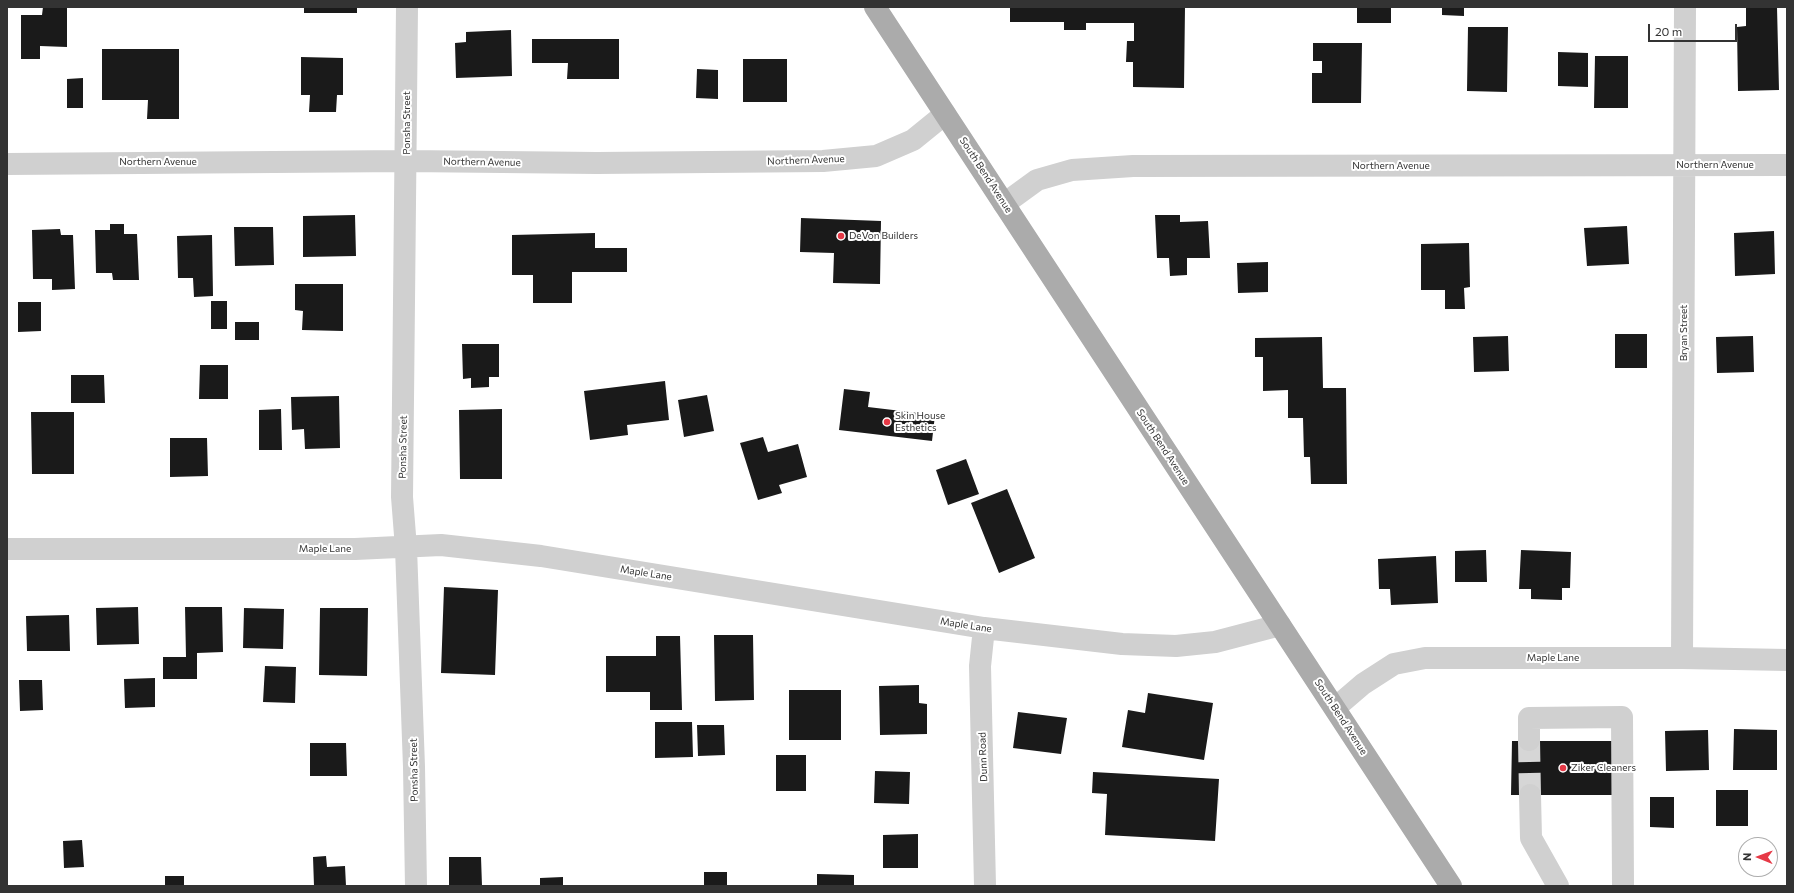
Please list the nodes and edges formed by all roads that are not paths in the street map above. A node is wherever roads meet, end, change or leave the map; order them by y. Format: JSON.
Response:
{"nodes":[{"id":1,"x":407,"y":7,"type":"edge"},
{"id":2,"x":875,"y":7,"type":"edge"},
{"id":3,"x":1685,"y":7,"type":"edge"},
{"id":4,"x":945,"y":114,"type":"junction"},
{"id":5,"x":406,"y":161,"type":"junction"},
{"id":6,"x":7,"y":164,"type":"edge"},
{"id":7,"x":1684,"y":165,"type":"junction"},
{"id":8,"x":1787,"y":166,"type":"edge"},
{"id":9,"x":1004,"y":204,"type":"junction"},
{"id":10,"x":406,"y":548,"type":"junction"},
{"id":11,"x":7,"y":549,"type":"edge"},
{"id":12,"x":1280,"y":625,"type":"junction"},
{"id":13,"x":984,"y":628,"type":"junction"},
{"id":14,"x":1682,"y":658,"type":"junction"},
{"id":15,"x":1787,"y":660,"type":"edge"},
{"id":16,"x":1335,"y":708,"type":"junction"},
{"id":17,"x":1529,"y":740,"type":"tunnel mouth"},
{"id":18,"x":1530,"y":795,"type":"tunnel mouth"},
{"id":19,"x":1623,"y":885,"type":"edge"},
{"id":20,"x":416,"y":886,"type":"edge"},
{"id":21,"x":985,"y":886,"type":"edge"},
{"id":22,"x":1451,"y":886,"type":"edge"},
{"id":23,"x":1558,"y":886,"type":"edge"}],
"edges":[{"from":1,"to":5,"type":"street","name":"Ponsha Street"},
{"from":2,"to":4,"type":"main road","name":"South Bend Avenue"},
{"from":3,"to":7,"type":"street","name":"Bryan Street"},
{"from":4,"to":5,"type":"street","name":"Northern Avenue"},
{"from":4,"to":9,"type":"main road","name":"South Bend Avenue"},
{"from":5,"to":6,"type":"street","name":"Northern Avenue"},
{"from":5,"to":10,"type":"street","name":"Ponsha Street"},
{"from":7,"to":8,"type":"street","name":"Northern Avenue"},
{"from":7,"to":9,"type":"street","name":"Northern Avenue"},
{"from":7,"to":14,"type":"street","name":"Bryan Street"},
{"from":9,"to":12,"type":"main road","name":"South Bend Avenue"},
{"from":10,"to":11,"type":"street","name":"Maple Lane"},
{"from":10,"to":13,"type":"street","name":"Maple Lane"},
{"from":10,"to":20,"type":"street","name":"Ponsha Street"},
{"from":12,"to":13,"type":"street","name":"Maple Lane"},
{"from":12,"to":16,"type":"main road","name":"South Bend Avenue"},
{"from":13,"to":21,"type":"street","name":"Dunn Road"},
{"from":14,"to":15,"type":"street","name":"Maple Lane"},
{"from":14,"to":16,"type":"street","name":"Maple Lane"},
{"from":16,"to":22,"type":"main road","name":"South Bend Avenue"},
{"from":17,"to":19,"type":"street"},
{"from":18,"to":23,"type":"street"}]}
